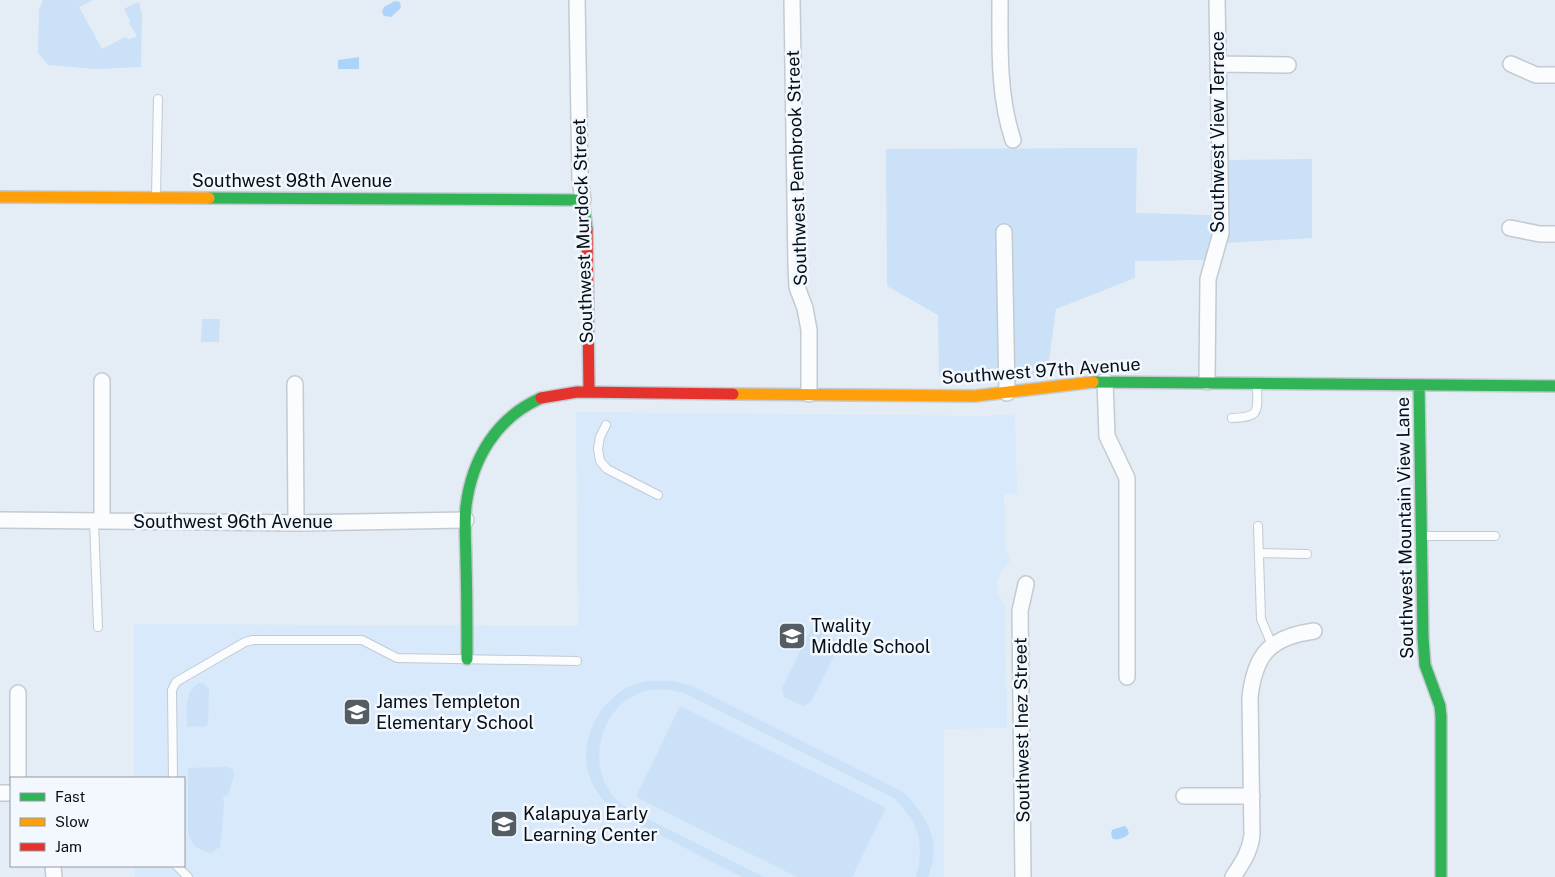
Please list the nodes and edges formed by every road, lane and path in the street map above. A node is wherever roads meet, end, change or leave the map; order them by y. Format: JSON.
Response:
{"nodes":[{"id":1,"x":577,"y":0,"type":"edge"},
{"id":2,"x":792,"y":0,"type":"edge"},
{"id":3,"x":1000,"y":0,"type":"edge"},
{"id":4,"x":1217,"y":0,"type":"edge"},
{"id":5,"x":1218,"y":64,"type":"junction"},
{"id":6,"x":1511,"y":64,"type":"dead end"},
{"id":7,"x":1288,"y":65,"type":"dead end"},
{"id":8,"x":1555,"y":75,"type":"edge"},
{"id":9,"x":158,"y":99,"type":"dead end"},
{"id":10,"x":1013,"y":140,"type":"dead end"},
{"id":11,"x":0,"y":197,"type":"edge"},
{"id":12,"x":156,"y":198,"type":"junction"},
{"id":13,"x":583,"y":200,"type":"junction"},
{"id":14,"x":1510,"y":228,"type":"dead end"},
{"id":15,"x":1004,"y":232,"type":"dead end"},
{"id":16,"x":1555,"y":234,"type":"edge"},
{"id":17,"x":102,"y":381,"type":"dead end"},
{"id":18,"x":1105,"y":381,"type":"junction"},
{"id":19,"x":1207,"y":382,"type":"junction"},
{"id":20,"x":1257,"y":383,"type":"junction"},
{"id":21,"x":295,"y":384,"type":"dead end"},
{"id":22,"x":1419,"y":385,"type":"junction"},
{"id":23,"x":1555,"y":386,"type":"edge"},
{"id":24,"x":589,"y":392,"type":"junction"},
{"id":25,"x":1007,"y":393,"type":"junction"},
{"id":26,"x":809,"y":394,"type":"junction"},
{"id":27,"x":1232,"y":418,"type":"dead end"},
{"id":28,"x":606,"y":425,"type":"dead end"},
{"id":29,"x":658,"y":495,"type":"dead end"},
{"id":30,"x":0,"y":520,"type":"edge"},
{"id":31,"x":466,"y":520,"type":"junction"},
{"id":32,"x":98,"y":522,"type":"junction"},
{"id":33,"x":296,"y":523,"type":"junction"},
{"id":34,"x":1258,"y":526,"type":"dead end"},
{"id":35,"x":1421,"y":536,"type":"junction"},
{"id":36,"x":1495,"y":536,"type":"dead end"},
{"id":37,"x":1259,"y":554,"type":"junction"},
{"id":38,"x":1307,"y":554,"type":"dead end"},
{"id":39,"x":1026,"y":584,"type":"dead end"},
{"id":40,"x":98,"y":627,"type":"dead end"},
{"id":41,"x":1314,"y":631,"type":"dead end"},
{"id":42,"x":1272,"y":645,"type":"junction"},
{"id":43,"x":467,"y":659,"type":"junction"},
{"id":44,"x":577,"y":661,"type":"dead end"},
{"id":45,"x":1127,"y":677,"type":"dead end"},
{"id":46,"x":18,"y":693,"type":"dead end"},
{"id":47,"x":18,"y":777,"type":"edge"},
{"id":48,"x":172,"y":777,"type":"edge"},
{"id":49,"x":1184,"y":796,"type":"dead end"},
{"id":50,"x":1252,"y":796,"type":"junction"},
{"id":51,"x":178,"y":867,"type":"edge"},
{"id":52,"x":188,"y":877,"type":"edge"},
{"id":53,"x":1023,"y":877,"type":"edge"},
{"id":54,"x":1233,"y":877,"type":"edge"},
{"id":55,"x":1441,"y":877,"type":"edge"}],
"edges":[{"from":1,"to":13,"type":"street","name":"Southwest Murdock Street"},
{"from":2,"to":26,"type":"street","name":"Southwest Pembrook Street"},
{"from":3,"to":10,"type":"street"},
{"from":4,"to":5,"type":"street","name":"Southwest View Terrace"},
{"from":5,"to":7,"type":"street"},
{"from":5,"to":19,"type":"street","name":"Southwest View Terrace"},
{"from":6,"to":8,"type":"street"},
{"from":9,"to":12,"type":"lane"},
{"from":11,"to":12,"type":"street","name":"Southwest 98th Avenue"},
{"from":12,"to":13,"type":"street","name":"Southwest 98th Avenue"},
{"from":13,"to":24,"type":"street","name":"Southwest Murdock Street"},
{"from":14,"to":16,"type":"street"},
{"from":15,"to":25,"type":"street"},
{"from":17,"to":32,"type":"street"},
{"from":18,"to":19,"type":"street","name":"Southwest 97th Avenue"},
{"from":18,"to":25,"type":"street","name":"Southwest 97th Avenue"},
{"from":18,"to":45,"type":"street"},
{"from":19,"to":20,"type":"street","name":"Southwest 97th Avenue"},
{"from":20,"to":22,"type":"street","name":"Southwest 97th Avenue"},
{"from":20,"to":27,"type":"lane"},
{"from":21,"to":33,"type":"street"},
{"from":22,"to":23,"type":"street","name":"Southwest 97th Avenue"},
{"from":22,"to":35,"type":"street","name":"Southwest Mountain View Lane"},
{"from":24,"to":26,"type":"street","name":"Southwest 97th Avenue"},
{"from":24,"to":31,"type":"street"},
{"from":25,"to":26,"type":"street","name":"Southwest 97th Avenue"},
{"from":28,"to":29,"type":"lane"},
{"from":30,"to":32,"type":"street","name":"Southwest 96th Avenue"},
{"from":31,"to":33,"type":"street","name":"Southwest 96th Avenue"},
{"from":31,"to":43,"type":"street"},
{"from":32,"to":33,"type":"street","name":"Southwest 96th Avenue"},
{"from":32,"to":40,"type":"lane"},
{"from":34,"to":37,"type":"lane"},
{"from":35,"to":36,"type":"lane"},
{"from":35,"to":55,"type":"street","name":"Southwest Mountain View Lane"},
{"from":37,"to":38,"type":"lane"},
{"from":37,"to":42,"type":"lane"},
{"from":39,"to":53,"type":"street","name":"Southwest Inez Street"},
{"from":41,"to":42,"type":"street"},
{"from":42,"to":50,"type":"street"},
{"from":43,"to":44,"type":"lane"},
{"from":43,"to":48,"type":"lane"},
{"from":46,"to":47,"type":"street"},
{"from":49,"to":50,"type":"street"},
{"from":50,"to":54,"type":"street"},
{"from":51,"to":52,"type":"lane"}]}
